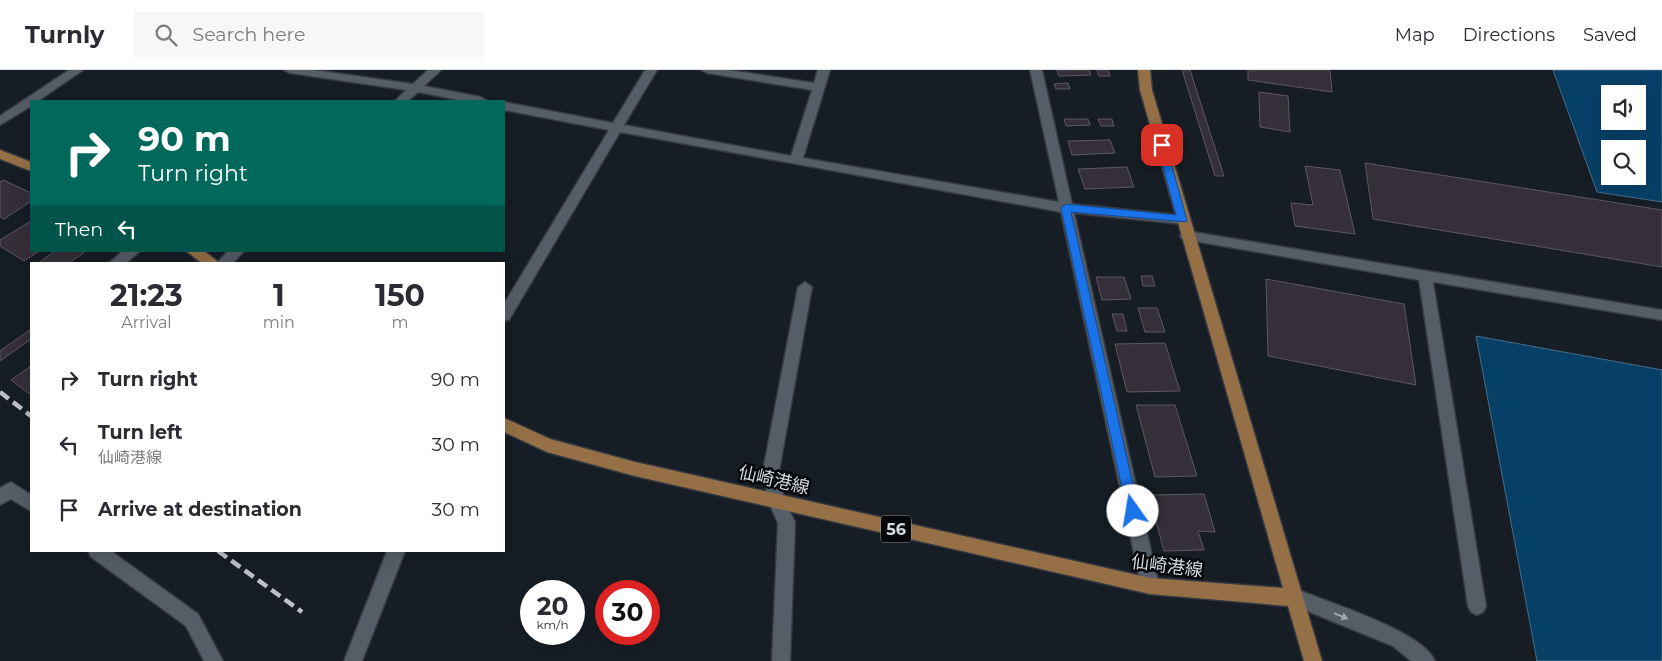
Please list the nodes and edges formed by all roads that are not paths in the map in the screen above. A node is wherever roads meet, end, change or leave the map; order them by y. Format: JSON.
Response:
{"nodes":[{"id":1,"x":78,"y":70,"type":"edge"},
{"id":2,"x":290,"y":70,"type":"edge"},
{"id":3,"x":355,"y":70,"type":"edge"},
{"id":4,"x":435,"y":70,"type":"edge"},
{"id":5,"x":651,"y":70,"type":"edge"},
{"id":6,"x":707,"y":70,"type":"edge"},
{"id":7,"x":824,"y":70,"type":"edge"},
{"id":8,"x":1036,"y":70,"type":"edge"},
{"id":9,"x":1144,"y":70,"type":"edge"},
{"id":10,"x":345,"y":79,"type":"junction"},
{"id":11,"x":817,"y":87,"type":"junction"},
{"id":12,"x":416,"y":88,"type":"junction"},
{"id":13,"x":32,"y":100,"type":"edge"},
{"id":14,"x":403,"y":100,"type":"edge"},
{"id":15,"x":476,"y":100,"type":"edge"},
{"id":16,"x":30,"y":101,"type":"edge"},
{"id":17,"x":505,"y":106,"type":"edge"},
{"id":18,"x":0,"y":121,"type":"edge"},
{"id":19,"x":617,"y":128,"type":"junction"},
{"id":20,"x":0,"y":154,"type":"edge"},
{"id":21,"x":796,"y":161,"type":"junction"},
{"id":22,"x":30,"y":167,"type":"edge"},
{"id":23,"x":1066,"y":208,"type":"junction"},
{"id":24,"x":1182,"y":220,"type":"junction"},
{"id":25,"x":1187,"y":236,"type":"junction"},
{"id":26,"x":133,"y":252,"type":"edge"},
{"id":27,"x":195,"y":252,"type":"edge"},
{"id":28,"x":236,"y":252,"type":"edge"},
{"id":29,"x":118,"y":262,"type":"edge"},
{"id":30,"x":211,"y":262,"type":"edge"},
{"id":31,"x":226,"y":262,"type":"edge"},
{"id":32,"x":1425,"y":276,"type":"junction"},
{"id":33,"x":805,"y":288,"type":"dead end"},
{"id":34,"x":505,"y":314,"type":"edge"},
{"id":35,"x":1662,"y":315,"type":"edge"},
{"id":36,"x":505,"y":425,"type":"edge"},
{"id":37,"x":0,"y":498,"type":"edge"},
{"id":38,"x":776,"y":501,"type":"junction"},
{"id":39,"x":30,"y":503,"type":"edge"},
{"id":40,"x":98,"y":552,"type":"edge"},
{"id":41,"x":396,"y":552,"type":"edge"},
{"id":42,"x":1150,"y":586,"type":"junction"},
{"id":43,"x":1296,"y":598,"type":"junction"},
{"id":44,"x":1477,"y":606,"type":"dead end"},
{"id":45,"x":214,"y":661,"type":"edge"},
{"id":46,"x":354,"y":661,"type":"edge"},
{"id":47,"x":781,"y":661,"type":"edge"},
{"id":48,"x":1314,"y":661,"type":"edge"},
{"id":49,"x":1426,"y":661,"type":"edge"}],
"edges":[{"from":1,"to":13,"type":"street"},
{"from":2,"to":10,"type":"street"},
{"from":3,"to":10,"type":"street"},
{"from":4,"to":12,"type":"street"},
{"from":5,"to":19,"type":"street"},
{"from":6,"to":11,"type":"street"},
{"from":7,"to":11,"type":"street"},
{"from":8,"to":23,"type":"street"},
{"from":9,"to":24,"type":"main road"},
{"from":10,"to":12,"type":"street"},
{"from":11,"to":21,"type":"street"},
{"from":12,"to":14,"type":"street"},
{"from":12,"to":15,"type":"street"},
{"from":16,"to":18,"type":"street"},
{"from":17,"to":19,"type":"street"},
{"from":19,"to":21,"type":"street"},
{"from":19,"to":34,"type":"street"},
{"from":20,"to":22,"type":"main road"},
{"from":21,"to":23,"type":"street"},
{"from":23,"to":24,"type":"street"},
{"from":23,"to":42,"type":"street"},
{"from":24,"to":25,"type":"main road"},
{"from":25,"to":32,"type":"street"},
{"from":25,"to":43,"type":"main road"},
{"from":26,"to":29,"type":"street"},
{"from":27,"to":30,"type":"main road"},
{"from":28,"to":31,"type":"street"},
{"from":32,"to":35,"type":"street"},
{"from":32,"to":44,"type":"street"},
{"from":33,"to":38,"type":"street"},
{"from":36,"to":38,"type":"main road","name":"仙崎港線","number":"56"},
{"from":37,"to":39,"type":"street"},
{"from":38,"to":42,"type":"main road","name":"仙崎港線","number":"56"},
{"from":38,"to":47,"type":"street"},
{"from":40,"to":45,"type":"street"},
{"from":41,"to":46,"type":"street"},
{"from":42,"to":43,"type":"main road","name":"仙崎港線","number":"56"},
{"from":43,"to":48,"type":"main road"},
{"from":43,"to":49,"type":"street","one_way":true}]}
